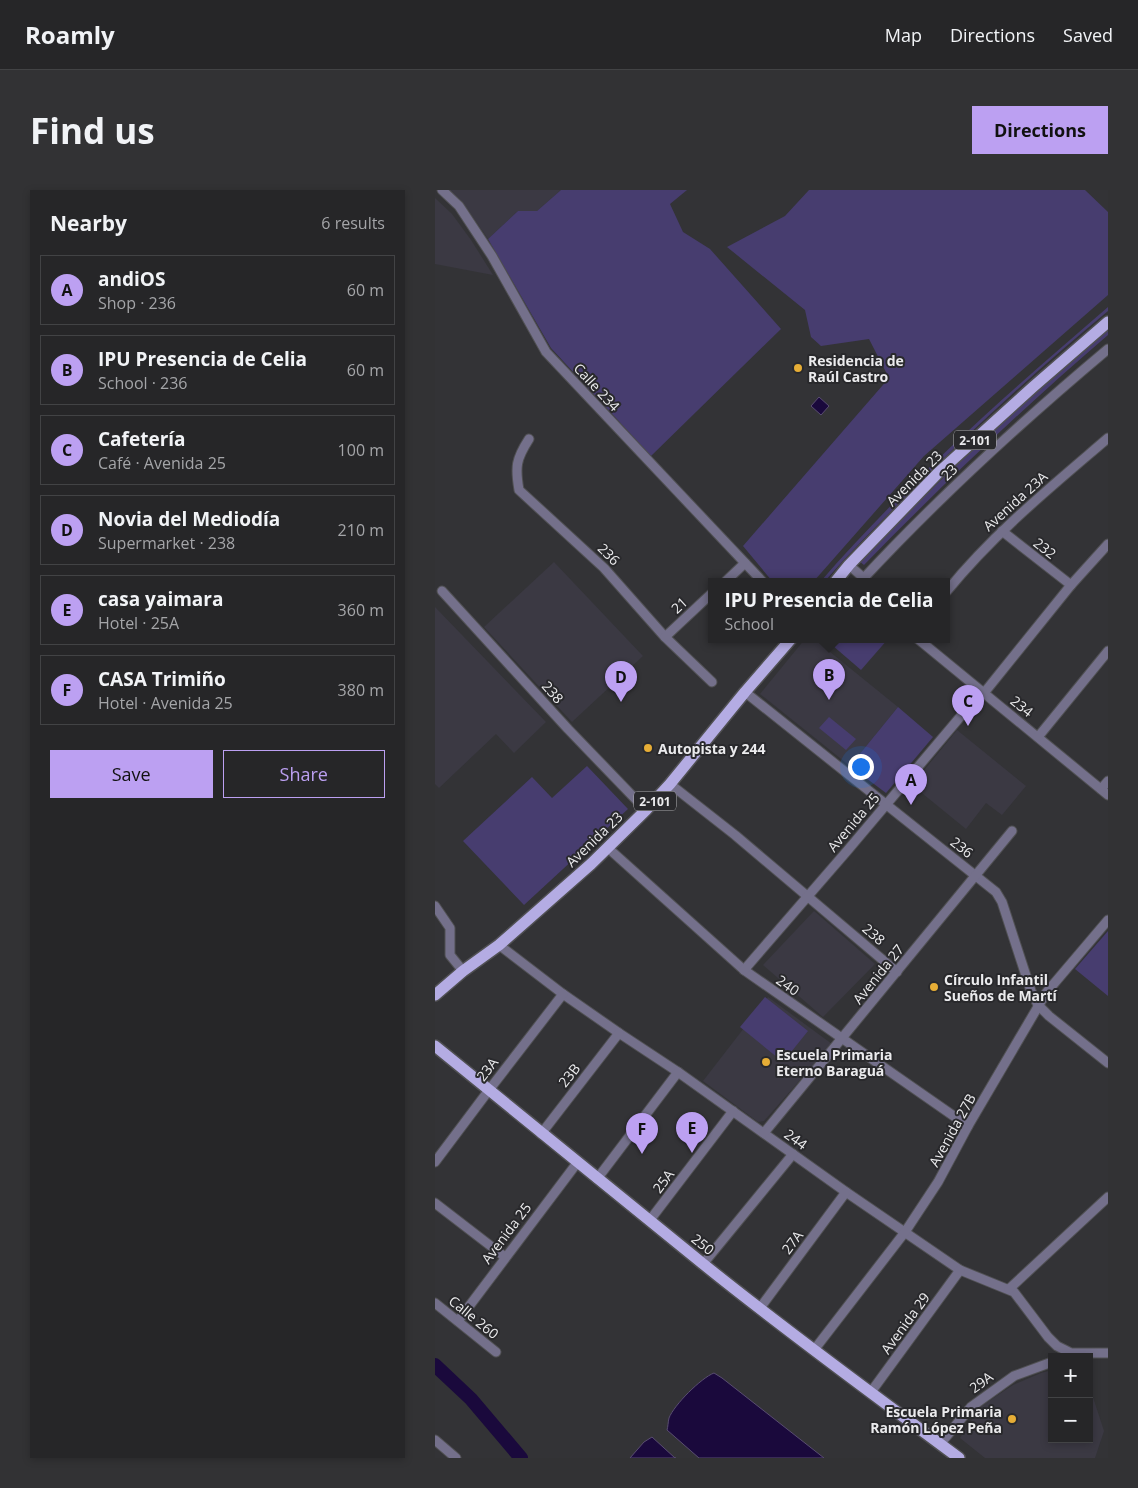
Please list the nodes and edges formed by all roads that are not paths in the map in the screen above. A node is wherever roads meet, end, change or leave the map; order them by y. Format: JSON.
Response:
{"nodes":[{"id":1,"x":442,"y":190,"type":"edge"},
{"id":2,"x":1108,"y":322,"type":"edge"},
{"id":3,"x":1108,"y":349,"type":"edge"},
{"id":4,"x":1108,"y":438,"type":"edge"},
{"id":5,"x":529,"y":439,"type":"dead end"},
{"id":6,"x":1003,"y":531,"type":"junction"},
{"id":7,"x":1108,"y":544,"type":"edge"},
{"id":8,"x":745,"y":564,"type":"junction"},
{"id":9,"x":849,"y":565,"type":"junction"},
{"id":10,"x":729,"y":578,"type":"edge"},
{"id":11,"x":759,"y":578,"type":"edge"},
{"id":12,"x":841,"y":578,"type":"edge"},
{"id":13,"x":862,"y":578,"type":"edge"},
{"id":14,"x":866,"y":578,"type":"edge"},
{"id":15,"x":1071,"y":585,"type":"junction"},
{"id":16,"x":950,"y":587,"type":"edge"},
{"id":17,"x":442,"y":591,"type":"dead end"},
{"id":18,"x":708,"y":597,"type":"edge"},
{"id":19,"x":665,"y":637,"type":"junction"},
{"id":20,"x":788,"y":643,"type":"edge"},
{"id":21,"x":923,"y":643,"type":"edge"},
{"id":22,"x":1108,"y":651,"type":"edge"},
{"id":23,"x":712,"y":682,"type":"dead end"},
{"id":24,"x":745,"y":692,"type":"junction"},
{"id":25,"x":983,"y":692,"type":"junction"},
{"id":26,"x":1038,"y":737,"type":"junction"},
{"id":27,"x":1108,"y":781,"type":"edge"},
{"id":28,"x":670,"y":784,"type":"junction"},
{"id":29,"x":1104,"y":792,"type":"edge"},
{"id":30,"x":886,"y":803,"type":"junction"},
{"id":31,"x":646,"y":810,"type":"junction"},
{"id":32,"x":1012,"y":831,"type":"dead end"},
{"id":33,"x":608,"y":848,"type":"junction"},
{"id":34,"x":975,"y":875,"type":"junction"},
{"id":35,"x":808,"y":896,"type":"junction"},
{"id":36,"x":435,"y":906,"type":"edge"},
{"id":37,"x":1108,"y":920,"type":"edge"},
{"id":38,"x":499,"y":946,"type":"junction"},
{"id":39,"x":743,"y":970,"type":"junction"},
{"id":40,"x":463,"y":971,"type":"junction"},
{"id":41,"x":897,"y":972,"type":"junction"},
{"id":42,"x":435,"y":994,"type":"edge"},
{"id":43,"x":563,"y":994,"type":"junction"},
{"id":44,"x":1038,"y":1005,"type":"junction"},
{"id":45,"x":619,"y":1033,"type":"junction"},
{"id":46,"x":842,"y":1039,"type":"junction"},
{"id":47,"x":435,"y":1046,"type":"edge"},
{"id":48,"x":1108,"y":1063,"type":"edge"},
{"id":49,"x":678,"y":1072,"type":"junction"},
{"id":50,"x":489,"y":1090,"type":"junction"},
{"id":51,"x":733,"y":1111,"type":"junction"},
{"id":52,"x":968,"y":1126,"type":"junction"},
{"id":53,"x":764,"y":1133,"type":"junction"},
{"id":54,"x":541,"y":1134,"type":"junction"},
{"id":55,"x":793,"y":1154,"type":"junction"},
{"id":56,"x":435,"y":1162,"type":"edge"},
{"id":57,"x":577,"y":1163,"type":"junction"},
{"id":58,"x":597,"y":1179,"type":"junction"},
{"id":59,"x":846,"y":1192,"type":"junction"},
{"id":60,"x":1108,"y":1197,"type":"edge"},
{"id":61,"x":435,"y":1203,"type":"edge"},
{"id":62,"x":650,"y":1220,"type":"junction"},
{"id":63,"x":905,"y":1232,"type":"junction"},
{"id":64,"x":505,"y":1257,"type":"junction"},
{"id":65,"x":703,"y":1264,"type":"junction"},
{"id":66,"x":960,"y":1270,"type":"junction"},
{"id":67,"x":1009,"y":1289,"type":"junction"},
{"id":68,"x":435,"y":1303,"type":"edge"},
{"id":69,"x":760,"y":1308,"type":"junction"},
{"id":70,"x":458,"y":1321,"type":"junction"},
{"id":71,"x":814,"y":1350,"type":"junction"},
{"id":72,"x":496,"y":1352,"type":"dead end"},
{"id":73,"x":1065,"y":1353,"type":"edge"},
{"id":74,"x":1108,"y":1353,"type":"edge"},
{"id":75,"x":1093,"y":1354,"type":"edge"},
{"id":76,"x":1048,"y":1363,"type":"edge"},
{"id":77,"x":871,"y":1392,"type":"junction"},
{"id":78,"x":435,"y":1440,"type":"edge"},
{"id":79,"x":940,"y":1444,"type":"junction"},
{"id":80,"x":456,"y":1458,"type":"edge"},
{"id":81,"x":959,"y":1458,"type":"edge"}],
"edges":[{"from":1,"to":8,"type":"street","name":"Calle 234"},
{"from":2,"to":9,"type":"main road","name":"Avenida 23","number":"2-101"},
{"from":3,"to":14,"type":"street","name":"23"},
{"from":4,"to":6,"type":"street","name":"Avenida 23A"},
{"from":5,"to":19,"type":"street","name":"236"},
{"from":6,"to":15,"type":"street","name":"232"},
{"from":6,"to":16,"type":"street","name":"Avenida 23A"},
{"from":7,"to":15,"type":"street","name":"Avenida 25"},
{"from":8,"to":10,"type":"street"},
{"from":8,"to":11,"type":"street","name":"Calle 234"},
{"from":9,"to":12,"type":"main road","name":"Avenida 23","number":"2-101"},
{"from":9,"to":13,"type":"street"},
{"from":15,"to":25,"type":"street","name":"Avenida 25"},
{"from":17,"to":31,"type":"street","name":"238"},
{"from":18,"to":19,"type":"street","name":"21"},
{"from":19,"to":23,"type":"street","name":"236"},
{"from":20,"to":24,"type":"main road","name":"Avenida 23","number":"2-101"},
{"from":21,"to":25,"type":"street","name":"234"},
{"from":22,"to":26,"type":"street"},
{"from":24,"to":28,"type":"main road","name":"Avenida 23","number":"2-101"},
{"from":24,"to":30,"type":"street","name":"236"},
{"from":25,"to":26,"type":"street","name":"234"},
{"from":25,"to":30,"type":"street","name":"Avenida 25"},
{"from":26,"to":29,"type":"street","name":"234"},
{"from":27,"to":29,"type":"street"},
{"from":28,"to":31,"type":"main road","name":"Avenida 23","number":"2-101"},
{"from":28,"to":35,"type":"street","name":"238"},
{"from":30,"to":34,"type":"street","name":"236"},
{"from":30,"to":35,"type":"street","name":"Avenida 25"},
{"from":31,"to":33,"type":"main road","name":"Avenida 23","number":"2-101"},
{"from":32,"to":34,"type":"street","name":"Avenida 27"},
{"from":33,"to":38,"type":"main road","name":"Avenida 23","number":"2-101"},
{"from":33,"to":39,"type":"street","name":"240"},
{"from":34,"to":41,"type":"street","name":"Avenida 27"},
{"from":34,"to":44,"type":"street","name":"236"},
{"from":35,"to":39,"type":"street","name":"Avenida 25"},
{"from":35,"to":41,"type":"street","name":"238"},
{"from":36,"to":40,"type":"street"},
{"from":37,"to":44,"type":"street","name":"Avenida 27B"},
{"from":38,"to":40,"type":"main road","name":"Avenida 23","number":"2-101"},
{"from":38,"to":43,"type":"street","name":"244"},
{"from":39,"to":46,"type":"street","name":"240"},
{"from":40,"to":42,"type":"main road","name":"Avenida 23","number":"2-101"},
{"from":41,"to":46,"type":"street","name":"Avenida 27"},
{"from":43,"to":45,"type":"street","name":"244"},
{"from":43,"to":50,"type":"street","name":"23A"},
{"from":44,"to":48,"type":"street","name":"236"},
{"from":44,"to":52,"type":"street","name":"Avenida 27B"},
{"from":45,"to":49,"type":"street","name":"244"},
{"from":45,"to":54,"type":"street","name":"23B"},
{"from":46,"to":52,"type":"street","name":"240"},
{"from":46,"to":53,"type":"street","name":"Avenida 27"},
{"from":47,"to":50,"type":"main road","name":"250"},
{"from":49,"to":51,"type":"street","name":"244"},
{"from":49,"to":58,"type":"street"},
{"from":50,"to":54,"type":"main road","name":"250"},
{"from":50,"to":56,"type":"street","name":"23A"},
{"from":51,"to":53,"type":"street","name":"244"},
{"from":51,"to":62,"type":"street","name":"25A"},
{"from":52,"to":63,"type":"street","name":"Avenida 27B"},
{"from":53,"to":55,"type":"street","name":"244"},
{"from":54,"to":57,"type":"main road","name":"250"},
{"from":55,"to":59,"type":"street","name":"244"},
{"from":55,"to":65,"type":"street"},
{"from":57,"to":58,"type":"main road","name":"250"},
{"from":57,"to":64,"type":"street","name":"Avenida 25"},
{"from":58,"to":62,"type":"main road","name":"250"},
{"from":59,"to":63,"type":"street","name":"244"},
{"from":59,"to":69,"type":"street","name":"27A"},
{"from":60,"to":67,"type":"street"},
{"from":61,"to":64,"type":"street"},
{"from":62,"to":65,"type":"main road","name":"250"},
{"from":63,"to":66,"type":"street","name":"244"},
{"from":63,"to":71,"type":"street","name":"Avenida 27B"},
{"from":64,"to":70,"type":"street","name":"Avenida 25"},
{"from":65,"to":69,"type":"main road","name":"250"},
{"from":66,"to":67,"type":"street","name":"244"},
{"from":66,"to":77,"type":"street","name":"Avenida 29"},
{"from":67,"to":73,"type":"street","name":"244"},
{"from":68,"to":70,"type":"street","name":"Calle 260"},
{"from":69,"to":71,"type":"main road","name":"250"},
{"from":70,"to":72,"type":"street","name":"Calle 260"},
{"from":71,"to":77,"type":"main road","name":"250"},
{"from":74,"to":75,"type":"street"},
{"from":76,"to":79,"type":"street","name":"29A"},
{"from":77,"to":79,"type":"main road","name":"250"},
{"from":78,"to":80,"type":"street"},
{"from":79,"to":81,"type":"main road","name":"250"}]}
